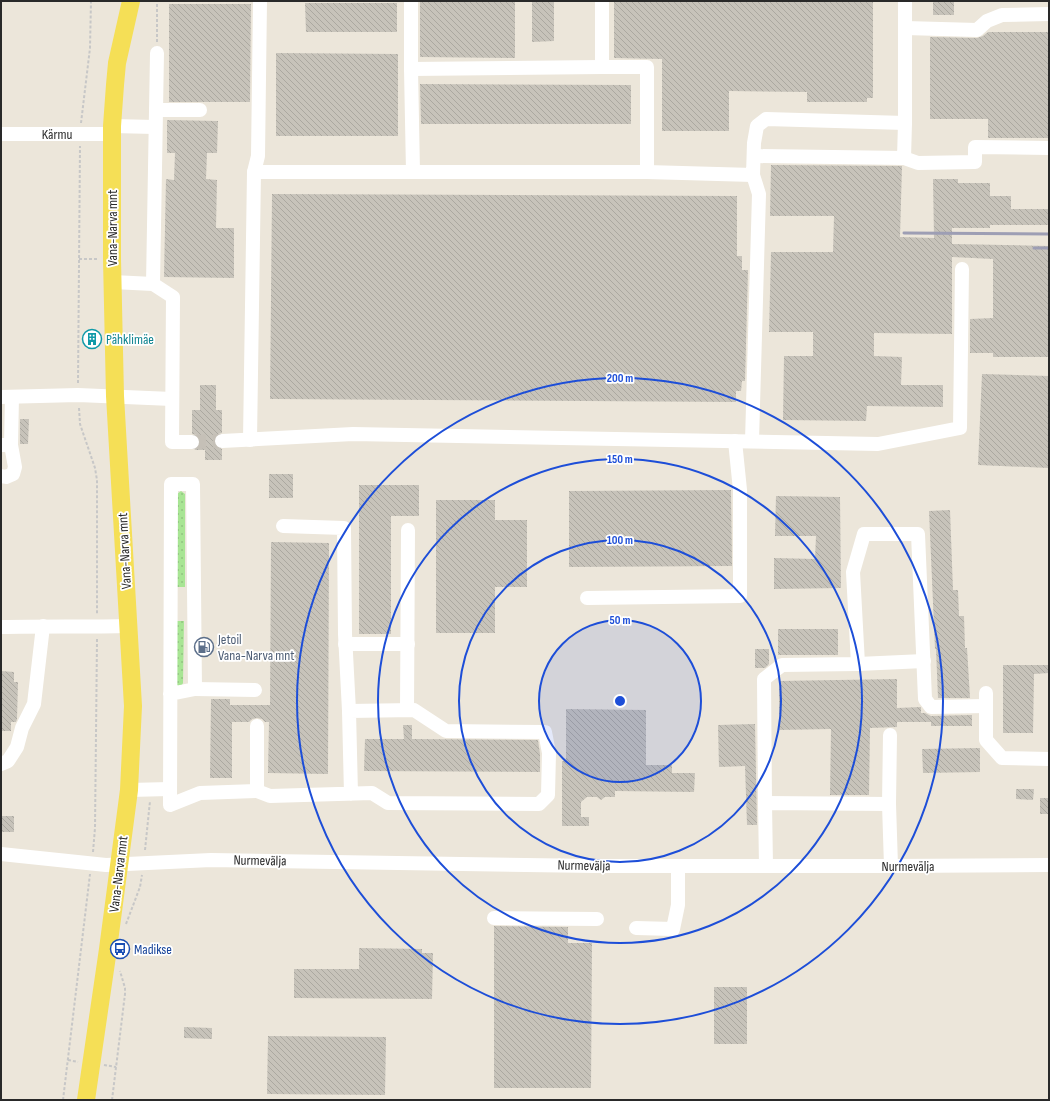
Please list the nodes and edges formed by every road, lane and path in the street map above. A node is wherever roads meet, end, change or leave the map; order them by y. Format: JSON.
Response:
{"nodes":[{"id":1,"x":91,"y":1,"type":"edge"},
{"id":2,"x":131,"y":1,"type":"edge"},
{"id":3,"x":157,"y":1,"type":"edge"},
{"id":4,"x":260,"y":1,"type":"edge"},
{"id":5,"x":411,"y":1,"type":"edge"},
{"id":6,"x":602,"y":1,"type":"edge"},
{"id":7,"x":905,"y":1,"type":"edge"},
{"id":8,"x":1049,"y":14,"type":"edge"},
{"id":9,"x":905,"y":28,"type":"junction"},
{"id":10,"x":157,"y":53,"type":"joint"},
{"id":11,"x":602,"y":67,"type":"junction"},
{"id":12,"x":411,"y":69,"type":"junction"},
{"id":13,"x":156,"y":110,"type":"junction"},
{"id":14,"x":200,"y":110,"type":"dead end"},
{"id":15,"x":905,"y":123,"type":"junction"},
{"id":16,"x":156,"y":127,"type":"junction"},
{"id":17,"x":112,"y":130,"type":"junction"},
{"id":18,"x":80,"y":133,"type":"junction"},
{"id":19,"x":1,"y":134,"type":"edge"},
{"id":20,"x":1049,"y":148,"type":"edge"},
{"id":21,"x":754,"y":156,"type":"junction"},
{"id":22,"x":904,"y":158,"type":"junction"},
{"id":23,"x":254,"y":172,"type":"junction"},
{"id":24,"x":413,"y":172,"type":"junction"},
{"id":25,"x":646,"y":172,"type":"junction"},
{"id":26,"x":753,"y":175,"type":"junction"},
{"id":27,"x":78,"y":259,"type":"junction"},
{"id":28,"x":104,"y":259,"type":"dead end"},
{"id":29,"x":962,"y":269,"type":"dead end"},
{"id":30,"x":113,"y":282,"type":"junction"},
{"id":31,"x":153,"y":284,"type":"junction"},
{"id":32,"x":78,"y":395,"type":"junction"},
{"id":33,"x":115,"y":396,"type":"junction"},
{"id":34,"x":7,"y":397,"type":"edge"},
{"id":35,"x":172,"y":399,"type":"junction"},
{"id":36,"x":250,"y":440,"type":"junction"},
{"id":37,"x":222,"y":441,"type":"tunnel mouth"},
{"id":38,"x":735,"y":441,"type":"junction"},
{"id":39,"x":752,"y":441,"type":"junction"},
{"id":40,"x":192,"y":442,"type":"tunnel mouth"},
{"id":41,"x":6,"y":445,"type":"edge"},
{"id":42,"x":1,"y":476,"type":"edge"},
{"id":43,"x":283,"y":526,"type":"dead end"},
{"id":44,"x":408,"y":530,"type":"dead end"},
{"id":45,"x":587,"y":598,"type":"dead end"},
{"id":46,"x":171,"y":603,"type":"junction"},
{"id":47,"x":194,"y":603,"type":"junction"},
{"id":48,"x":43,"y":626,"type":"junction"},
{"id":49,"x":129,"y":626,"type":"junction"},
{"id":50,"x":1,"y":627,"type":"edge"},
{"id":51,"x":97,"y":627,"type":"junction"},
{"id":52,"x":346,"y":644,"type":"junction"},
{"id":53,"x":408,"y":644,"type":"junction"},
{"id":54,"x":924,"y":661,"type":"junction"},
{"id":55,"x":858,"y":664,"type":"junction"},
{"id":56,"x":195,"y":689,"type":"junction"},
{"id":57,"x":255,"y":690,"type":"dead end"},
{"id":58,"x":170,"y":694,"type":"junction"},
{"id":59,"x":407,"y":710,"type":"junction"},
{"id":60,"x":349,"y":711,"type":"junction"},
{"id":61,"x":257,"y":726,"type":"dead end"},
{"id":62,"x":890,"y":735,"type":"dead end"},
{"id":63,"x":1049,"y":759,"type":"edge"},
{"id":64,"x":1,"y":764,"type":"edge"},
{"id":65,"x":151,"y":789,"type":"junction"},
{"id":66,"x":170,"y":789,"type":"junction"},
{"id":67,"x":129,"y":790,"type":"junction"},
{"id":68,"x":257,"y":791,"type":"junction"},
{"id":69,"x":351,"y":794,"type":"junction"},
{"id":70,"x":765,"y":803,"type":"junction"},
{"id":71,"x":889,"y":804,"type":"junction"},
{"id":72,"x":1,"y":854,"type":"edge"},
{"id":73,"x":92,"y":864,"type":"junction"},
{"id":74,"x":143,"y":864,"type":"junction"},
{"id":75,"x":119,"y":865,"type":"junction"},
{"id":76,"x":1049,"y":865,"type":"edge"},
{"id":77,"x":678,"y":866,"type":"junction"},
{"id":78,"x":766,"y":866,"type":"junction"},
{"id":79,"x":891,"y":866,"type":"junction"},
{"id":80,"x":494,"y":918,"type":"dead end"},
{"id":81,"x":597,"y":919,"type":"dead end"},
{"id":82,"x":126,"y":925,"type":"dead end"},
{"id":83,"x":636,"y":928,"type":"dead end"},
{"id":84,"x":119,"y":968,"type":"dead end"},
{"id":85,"x":63,"y":1100,"type":"edge"},
{"id":86,"x":86,"y":1100,"type":"edge"},
{"id":87,"x":112,"y":1100,"type":"edge"}],
"edges":[{"from":1,"to":18,"type":"path"},
{"from":2,"to":17,"type":"main road","name":"Vana-Narva mnt"},
{"from":3,"to":10,"type":"path"},
{"from":4,"to":23,"type":"street"},
{"from":5,"to":12,"type":"street"},
{"from":6,"to":11,"type":"street"},
{"from":7,"to":9,"type":"street"},
{"from":8,"to":9,"type":"street"},
{"from":9,"to":15,"type":"street"},
{"from":10,"to":13,"type":"street"},
{"from":11,"to":12,"type":"street"},
{"from":11,"to":25,"type":"street"},
{"from":12,"to":24,"type":"street"},
{"from":13,"to":14,"type":"street"},
{"from":13,"to":16,"type":"street"},
{"from":15,"to":21,"type":"street"},
{"from":15,"to":22,"type":"street"},
{"from":16,"to":17,"type":"street","name":"Kärmu"},
{"from":16,"to":31,"type":"street"},
{"from":17,"to":18,"type":"street","name":"Kärmu"},
{"from":17,"to":30,"type":"main road","name":"Vana-Narva mnt"},
{"from":18,"to":19,"type":"street","name":"Kärmu"},
{"from":18,"to":27,"type":"path"},
{"from":20,"to":22,"type":"street"},
{"from":21,"to":22,"type":"street"},
{"from":21,"to":26,"type":"street"},
{"from":23,"to":24,"type":"street"},
{"from":23,"to":36,"type":"street"},
{"from":24,"to":25,"type":"street"},
{"from":25,"to":26,"type":"street"},
{"from":26,"to":39,"type":"street"},
{"from":27,"to":28,"type":"path"},
{"from":27,"to":32,"type":"path"},
{"from":29,"to":39,"type":"street"},
{"from":30,"to":31,"type":"street"},
{"from":30,"to":33,"type":"main road","name":"Vana-Narva mnt"},
{"from":31,"to":35,"type":"street"},
{"from":32,"to":33,"type":"street"},
{"from":32,"to":34,"type":"street"},
{"from":32,"to":51,"type":"path"},
{"from":33,"to":35,"type":"street"},
{"from":33,"to":49,"type":"main road","name":"Vana-Narva mnt"},
{"from":34,"to":41,"type":"street"},
{"from":35,"to":40,"type":"street"},
{"from":36,"to":37,"type":"street"},
{"from":36,"to":38,"type":"street"},
{"from":38,"to":39,"type":"street"},
{"from":38,"to":45,"type":"street"},
{"from":41,"to":42,"type":"street"},
{"from":43,"to":52,"type":"street"},
{"from":44,"to":53,"type":"street"},
{"from":46,"to":47,"type":"street"},
{"from":46,"to":47,"type":"street"},
{"from":46,"to":58,"type":"street"},
{"from":47,"to":56,"type":"street"},
{"from":48,"to":50,"type":"street"},
{"from":48,"to":51,"type":"street"},
{"from":48,"to":64,"type":"street"},
{"from":49,"to":51,"type":"street"},
{"from":49,"to":67,"type":"main road","name":"Vana-Narva mnt"},
{"from":51,"to":73,"type":"path"},
{"from":52,"to":53,"type":"street"},
{"from":52,"to":60,"type":"street"},
{"from":53,"to":59,"type":"street"},
{"from":54,"to":55,"type":"street"},
{"from":54,"to":55,"type":"street"},
{"from":54,"to":63,"type":"street"},
{"from":55,"to":70,"type":"street"},
{"from":56,"to":57,"type":"street"},
{"from":56,"to":58,"type":"street"},
{"from":58,"to":66,"type":"street"},
{"from":59,"to":60,"type":"street"},
{"from":59,"to":69,"type":"street"},
{"from":60,"to":69,"type":"street"},
{"from":61,"to":68,"type":"street"},
{"from":62,"to":71,"type":"street"},
{"from":65,"to":66,"type":"street"},
{"from":65,"to":67,"type":"street"},
{"from":65,"to":74,"type":"path"},
{"from":66,"to":68,"type":"street"},
{"from":67,"to":75,"type":"main road","name":"Vana-Narva mnt"},
{"from":68,"to":69,"type":"street"},
{"from":70,"to":71,"type":"street"},
{"from":70,"to":78,"type":"street"},
{"from":71,"to":79,"type":"street"},
{"from":72,"to":73,"type":"street"},
{"from":73,"to":75,"type":"street"},
{"from":73,"to":85,"type":"path"},
{"from":74,"to":75,"type":"street","name":"Nurmevälja"},
{"from":74,"to":77,"type":"street","name":"Nurmevälja"},
{"from":74,"to":82,"type":"path"},
{"from":75,"to":86,"type":"main road","name":"Vana-Narva mnt"},
{"from":76,"to":79,"type":"street","name":"Nurmevälja"},
{"from":77,"to":78,"type":"street","name":"Nurmevälja"},
{"from":77,"to":83,"type":"street"},
{"from":78,"to":79,"type":"street","name":"Nurmevälja"},
{"from":80,"to":81,"type":"street"},
{"from":84,"to":87,"type":"path"}]}
